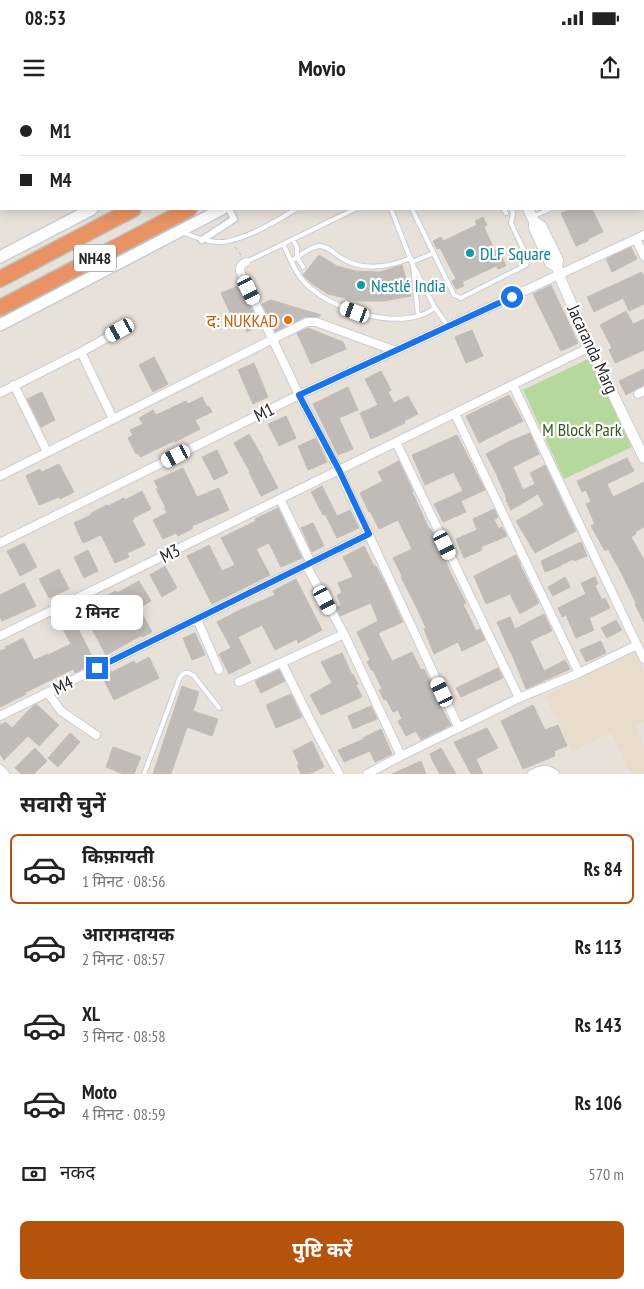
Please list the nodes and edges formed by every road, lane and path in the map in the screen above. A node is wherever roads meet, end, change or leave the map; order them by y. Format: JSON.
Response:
{"nodes":[{"id":1,"x":90,"y":210,"type":"edge"},
{"id":2,"x":131,"y":210,"type":"edge"},
{"id":3,"x":187,"y":210,"type":"edge"},
{"id":4,"x":220,"y":210,"type":"edge"},
{"id":5,"x":230,"y":210,"type":"edge"},
{"id":6,"x":294,"y":210,"type":"edge"},
{"id":7,"x":354,"y":210,"type":"edge"},
{"id":8,"x":391,"y":210,"type":"edge"},
{"id":9,"x":412,"y":210,"type":"edge"},
{"id":10,"x":512,"y":210,"type":"edge"},
{"id":11,"x":547,"y":210,"type":"edge"},
{"id":12,"x":531,"y":215,"type":"edge"},
{"id":13,"x":180,"y":231,"type":"junction"},
{"id":14,"x":644,"y":235,"type":"edge"},
{"id":15,"x":294,"y":239,"type":"junction"},
{"id":16,"x":636,"y":239,"type":"junction"},
{"id":17,"x":202,"y":240,"type":"junction"},
{"id":18,"x":231,"y":242,"type":"junction"},
{"id":19,"x":282,"y":244,"type":"junction"},
{"id":20,"x":434,"y":253,"type":"junction"},
{"id":21,"x":644,"y":256,"type":"edge"},
{"id":22,"x":0,"y":257,"type":"edge"},
{"id":23,"x":297,"y":257,"type":"junction"},
{"id":24,"x":291,"y":261,"type":"junction"},
{"id":25,"x":412,"y":261,"type":"junction"},
{"id":26,"x":246,"y":262,"type":"junction"},
{"id":27,"x":304,"y":267,"type":"dead end"},
{"id":28,"x":558,"y":271,"type":"junction"},
{"id":29,"x":0,"y":279,"type":"edge"},
{"id":30,"x":0,"y":308,"type":"edge"},
{"id":31,"x":435,"y":308,"type":"junction"},
{"id":32,"x":418,"y":316,"type":"junction"},
{"id":33,"x":0,"y":325,"type":"edge"},
{"id":34,"x":448,"y":327,"type":"junction"},
{"id":35,"x":120,"y":330,"type":"dead end"},
{"id":36,"x":273,"y":340,"type":"junction"},
{"id":37,"x":590,"y":347,"type":"junction"},
{"id":38,"x":396,"y":351,"type":"junction"},
{"id":39,"x":81,"y":352,"type":"junction"},
{"id":40,"x":14,"y":385,"type":"junction"},
{"id":41,"x":513,"y":385,"type":"junction"},
{"id":42,"x":0,"y":393,"type":"edge"},
{"id":43,"x":299,"y":395,"type":"junction"},
{"id":44,"x":455,"y":414,"type":"junction"},
{"id":45,"x":113,"y":419,"type":"junction"},
{"id":46,"x":639,"y":440,"type":"edge"},
{"id":47,"x":396,"y":442,"type":"junction"},
{"id":48,"x":47,"y":452,"type":"junction"},
{"id":49,"x":644,"y":458,"type":"edge"},
{"id":50,"x":339,"y":470,"type":"junction"},
{"id":51,"x":0,"y":476,"type":"edge"},
{"id":52,"x":280,"y":500,"type":"junction"},
{"id":53,"x":369,"y":534,"type":"junction"},
{"id":54,"x":0,"y":543,"type":"edge"},
{"id":55,"x":309,"y":564,"type":"junction"},
{"id":56,"x":197,"y":619,"type":"junction"},
{"id":57,"x":344,"y":634,"type":"junction"},
{"id":58,"x":0,"y":636,"type":"edge"},
{"id":59,"x":637,"y":645,"type":"junction"},
{"id":60,"x":644,"y":659,"type":"edge"},
{"id":61,"x":282,"y":663,"type":"junction"},
{"id":62,"x":219,"y":670,"type":"dead end"},
{"id":63,"x":579,"y":673,"type":"junction"},
{"id":64,"x":239,"y":682,"type":"dead end"},
{"id":65,"x":48,"y":693,"type":"junction"},
{"id":66,"x":519,"y":698,"type":"junction"},
{"id":67,"x":219,"y":708,"type":"dead end"},
{"id":68,"x":0,"y":716,"type":"edge"},
{"id":69,"x":459,"y":728,"type":"junction"},
{"id":70,"x":96,"y":735,"type":"dead end"},
{"id":71,"x":401,"y":756,"type":"junction"},
{"id":72,"x":0,"y":769,"type":"edge"},
{"id":73,"x":5,"y":774,"type":"edge"},
{"id":74,"x":144,"y":774,"type":"edge"},
{"id":75,"x":339,"y":774,"type":"edge"},
{"id":76,"x":368,"y":774,"type":"edge"},
{"id":77,"x":532,"y":774,"type":"edge"},
{"id":78,"x":554,"y":774,"type":"edge"}],
"edges":[{"from":1,"to":22,"type":"main road"},
{"from":2,"to":29,"type":"highway","number":"NH48"},
{"from":3,"to":30,"type":"highway","number":"NH48"},
{"from":4,"to":13,"type":"main road"},
{"from":5,"to":17,"type":"street"},
{"from":6,"to":18,"type":"lane"},
{"from":7,"to":15,"type":"lane"},
{"from":8,"to":25,"type":"lane"},
{"from":9,"to":20,"type":"lane"},
{"from":10,"to":20,"type":"lane"},
{"from":11,"to":12,"type":"lane"},
{"from":12,"to":28,"type":"street","name":"Jacaranda Marg"},
{"from":13,"to":17,"type":"lane"},
{"from":13,"to":33,"type":"main road"},
{"from":14,"to":16,"type":"street","name":"M1"},
{"from":15,"to":19,"type":"lane"},
{"from":15,"to":23,"type":"lane"},
{"from":16,"to":21,"type":"street"},
{"from":16,"to":28,"type":"street","name":"M1"},
{"from":17,"to":18,"type":"lane"},
{"from":18,"to":26,"type":"path"},
{"from":19,"to":24,"type":"lane"},
{"from":19,"to":26,"type":"lane"},
{"from":20,"to":25,"type":"lane"},
{"from":23,"to":24,"type":"lane"},
{"from":23,"to":25,"type":"lane"},
{"from":23,"to":27,"type":"lane"},
{"from":24,"to":32,"type":"lane"},
{"from":25,"to":31,"type":"lane"},
{"from":25,"to":32,"type":"lane"},
{"from":26,"to":36,"type":"street"},
{"from":28,"to":34,"type":"street","name":"M1"},
{"from":28,"to":37,"type":"street","name":"Jacaranda Marg"},
{"from":31,"to":32,"type":"lane"},
{"from":31,"to":34,"type":"lane"},
{"from":34,"to":38,"type":"street","name":"M1"},
{"from":35,"to":39,"type":"street"},
{"from":36,"to":38,"type":"street"},
{"from":36,"to":43,"type":"street"},
{"from":36,"to":45,"type":"street"},
{"from":37,"to":41,"type":"street","name":"M3"},
{"from":37,"to":46,"type":"street","name":"Jacaranda Marg"},
{"from":38,"to":43,"type":"street","name":"M1"},
{"from":39,"to":40,"type":"street"},
{"from":39,"to":45,"type":"street"},
{"from":40,"to":42,"type":"street"},
{"from":40,"to":48,"type":"street"},
{"from":41,"to":44,"type":"street","name":"M3"},
{"from":41,"to":59,"type":"street"},
{"from":43,"to":50,"type":"street"},
{"from":43,"to":54,"type":"street","name":"M1"},
{"from":44,"to":47,"type":"street","name":"M3"},
{"from":44,"to":63,"type":"street"},
{"from":45,"to":48,"type":"street"},
{"from":46,"to":49,"type":"street","name":"Jacaranda Marg"},
{"from":47,"to":50,"type":"street","name":"M3"},
{"from":47,"to":66,"type":"street"},
{"from":48,"to":51,"type":"street"},
{"from":50,"to":52,"type":"street","name":"M3"},
{"from":50,"to":53,"type":"street"},
{"from":52,"to":55,"type":"street"},
{"from":52,"to":58,"type":"street","name":"M3"},
{"from":53,"to":55,"type":"street","name":"M4"},
{"from":53,"to":69,"type":"street"},
{"from":55,"to":56,"type":"street","name":"M4"},
{"from":55,"to":57,"type":"street"},
{"from":56,"to":62,"type":"street"},
{"from":56,"to":65,"type":"street","name":"M4"},
{"from":57,"to":61,"type":"street"},
{"from":57,"to":71,"type":"street"},
{"from":59,"to":60,"type":"street"},
{"from":59,"to":63,"type":"street"},
{"from":61,"to":64,"type":"street"},
{"from":61,"to":75,"type":"street"},
{"from":63,"to":66,"type":"street"},
{"from":65,"to":68,"type":"street","name":"M4"},
{"from":65,"to":70,"type":"street"},
{"from":66,"to":69,"type":"street"},
{"from":67,"to":74,"type":"lane"},
{"from":69,"to":71,"type":"street"},
{"from":71,"to":76,"type":"street"},
{"from":72,"to":73,"type":"street"},
{"from":77,"to":78,"type":"street"}]}
